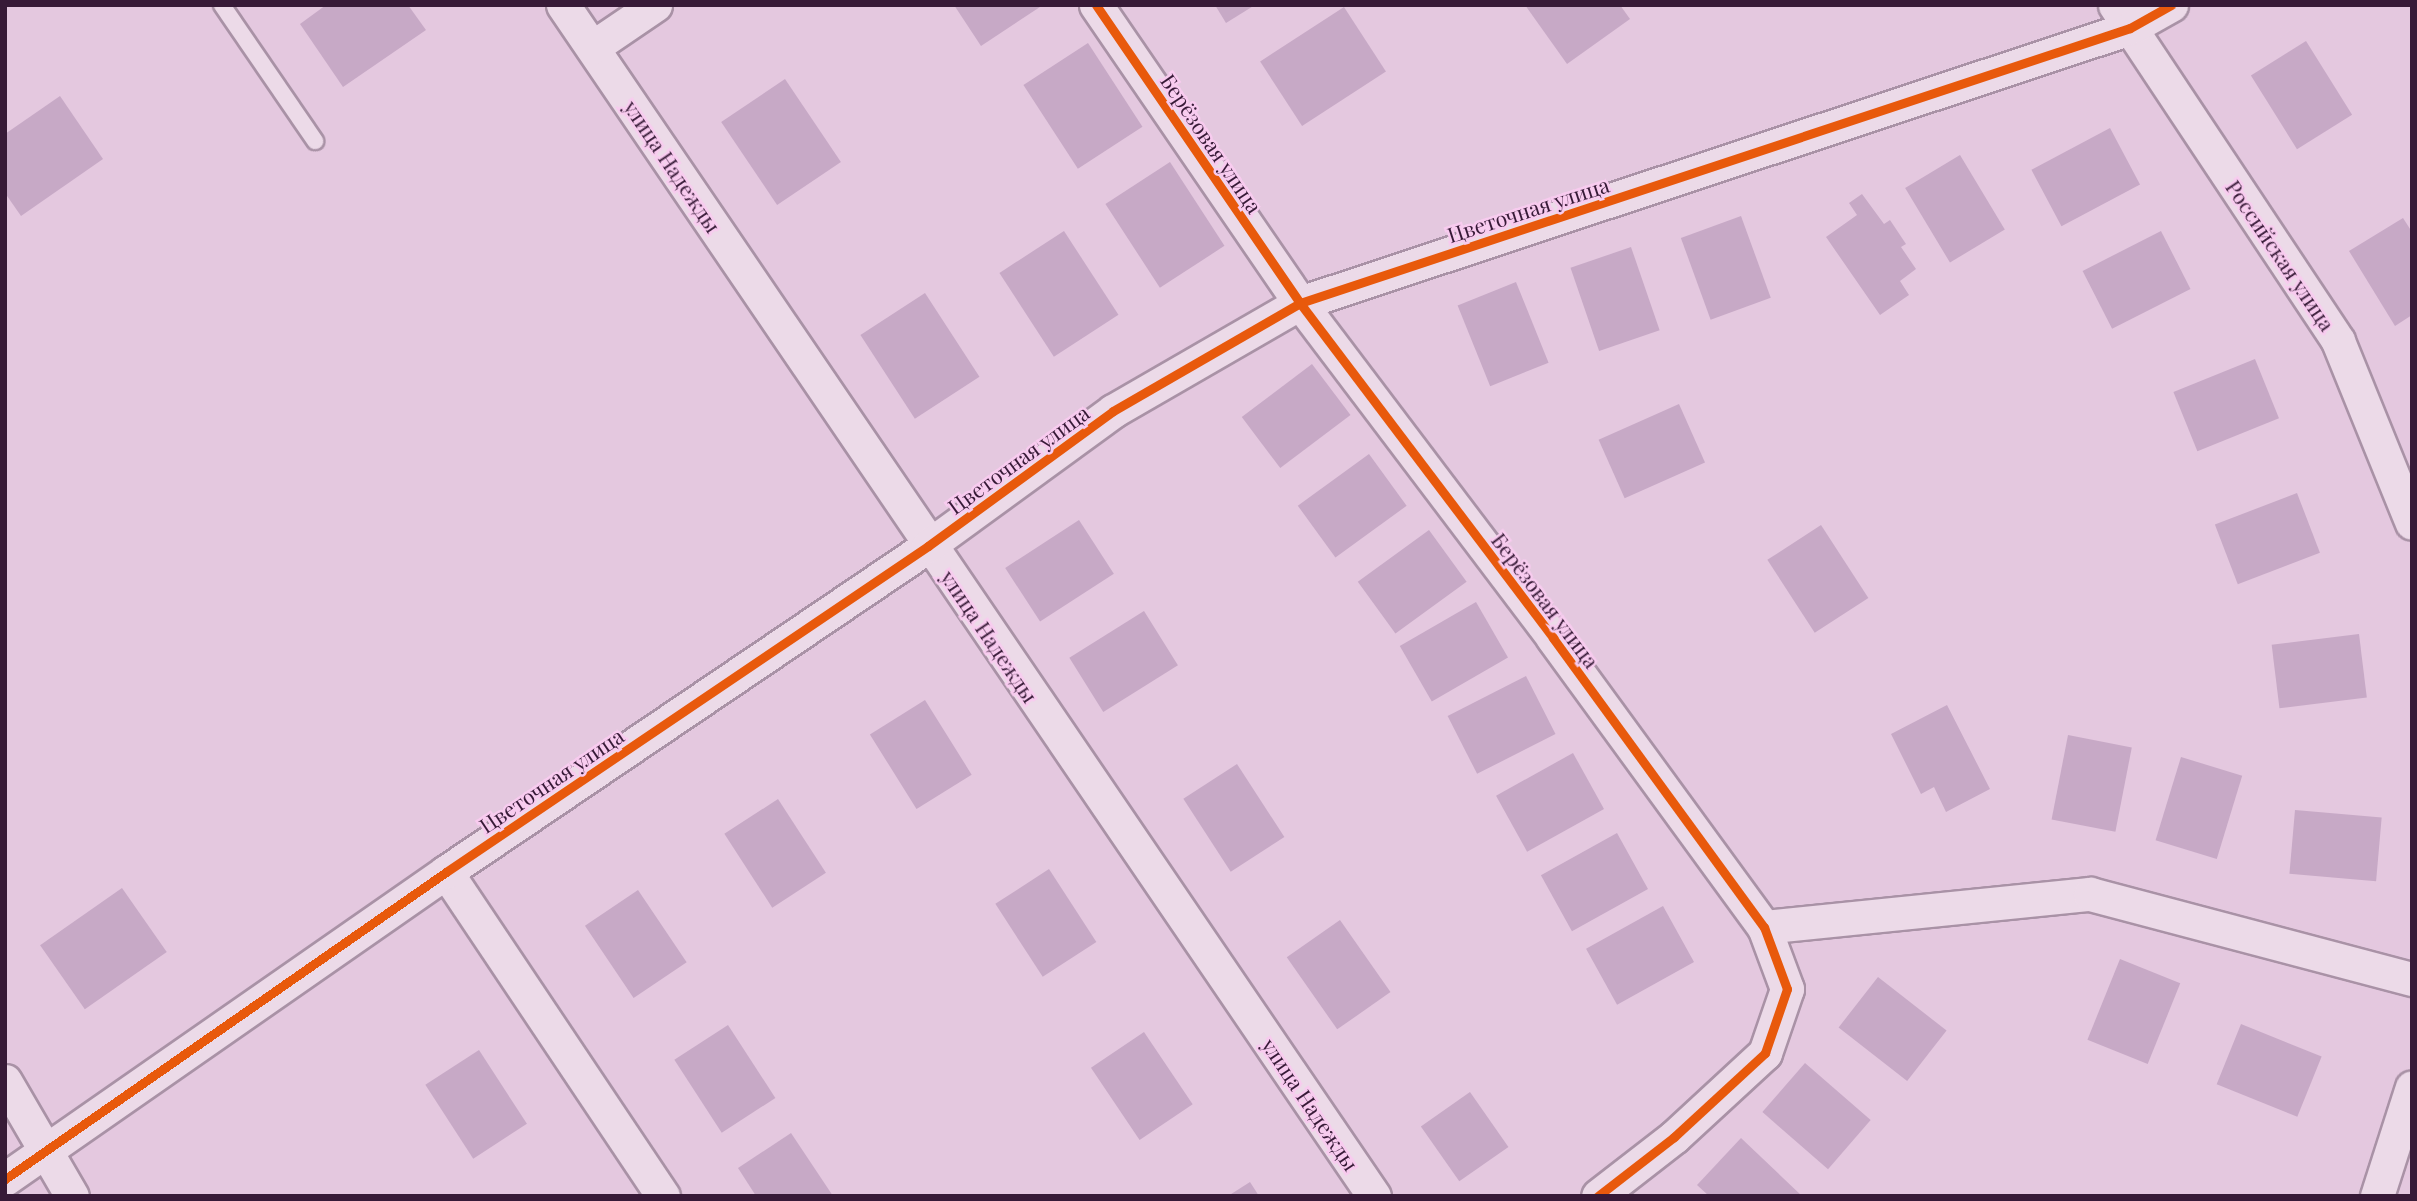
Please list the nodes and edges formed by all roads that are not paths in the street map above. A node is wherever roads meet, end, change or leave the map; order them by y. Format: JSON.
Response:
{"nodes":[{"id":1,"x":222,"y":5,"type":"edge"},
{"id":2,"x":563,"y":5,"type":"edge"},
{"id":3,"x":655,"y":5,"type":"edge"},
{"id":4,"x":1096,"y":5,"type":"edge"},
{"id":5,"x":2171,"y":5,"type":"edge"},
{"id":6,"x":2123,"y":17,"type":"edge"},
{"id":7,"x":593,"y":47,"type":"junction"},
{"id":8,"x":315,"y":141,"type":"dead end"},
{"id":9,"x":1300,"y":303,"type":"junction"},
{"id":10,"x":2412,"y":523,"type":"edge"},
{"id":11,"x":928,"y":546,"type":"junction"},
{"id":12,"x":446,"y":872,"type":"junction"},
{"id":13,"x":1764,"y":927,"type":"junction"},
{"id":14,"x":2412,"y":979,"type":"edge"},
{"id":15,"x":5,"y":1081,"type":"edge"},
{"id":16,"x":2412,"y":1087,"type":"edge"},
{"id":17,"x":48,"y":1150,"type":"junction"},
{"id":18,"x":5,"y":1179,"type":"edge"},
{"id":19,"x":72,"y":1196,"type":"edge"},
{"id":20,"x":663,"y":1196,"type":"edge"},
{"id":21,"x":1374,"y":1196,"type":"edge"},
{"id":22,"x":1598,"y":1196,"type":"edge"},
{"id":23,"x":2377,"y":1196,"type":"edge"}],
"edges":[{"from":1,"to":8,"type":"lane"},
{"from":2,"to":7,"type":"street","name":"улица Надежды"},
{"from":3,"to":7,"type":"street"},
{"from":4,"to":9,"type":"street","name":"Берёзовая улица"},
{"from":5,"to":6,"type":"street","name":"Цветочная улица"},
{"from":6,"to":9,"type":"street","name":"Цветочная улица"},
{"from":6,"to":10,"type":"street","name":"Российская улица"},
{"from":7,"to":11,"type":"street","name":"улица Надежды"},
{"from":9,"to":11,"type":"street","name":"Цветочная улица"},
{"from":9,"to":13,"type":"street","name":"Берёзовая улица"},
{"from":11,"to":12,"type":"street","name":"Цветочная улица"},
{"from":11,"to":21,"type":"street","name":"улица Надежды"},
{"from":12,"to":17,"type":"street","name":"Цветочная улица"},
{"from":12,"to":20,"type":"street"},
{"from":13,"to":14,"type":"street"},
{"from":13,"to":22,"type":"street","name":"Берёзовая улица"},
{"from":15,"to":17,"type":"street"},
{"from":16,"to":23,"type":"street"},
{"from":17,"to":18,"type":"street","name":"Цветочная улица"},
{"from":17,"to":19,"type":"street"}]}
